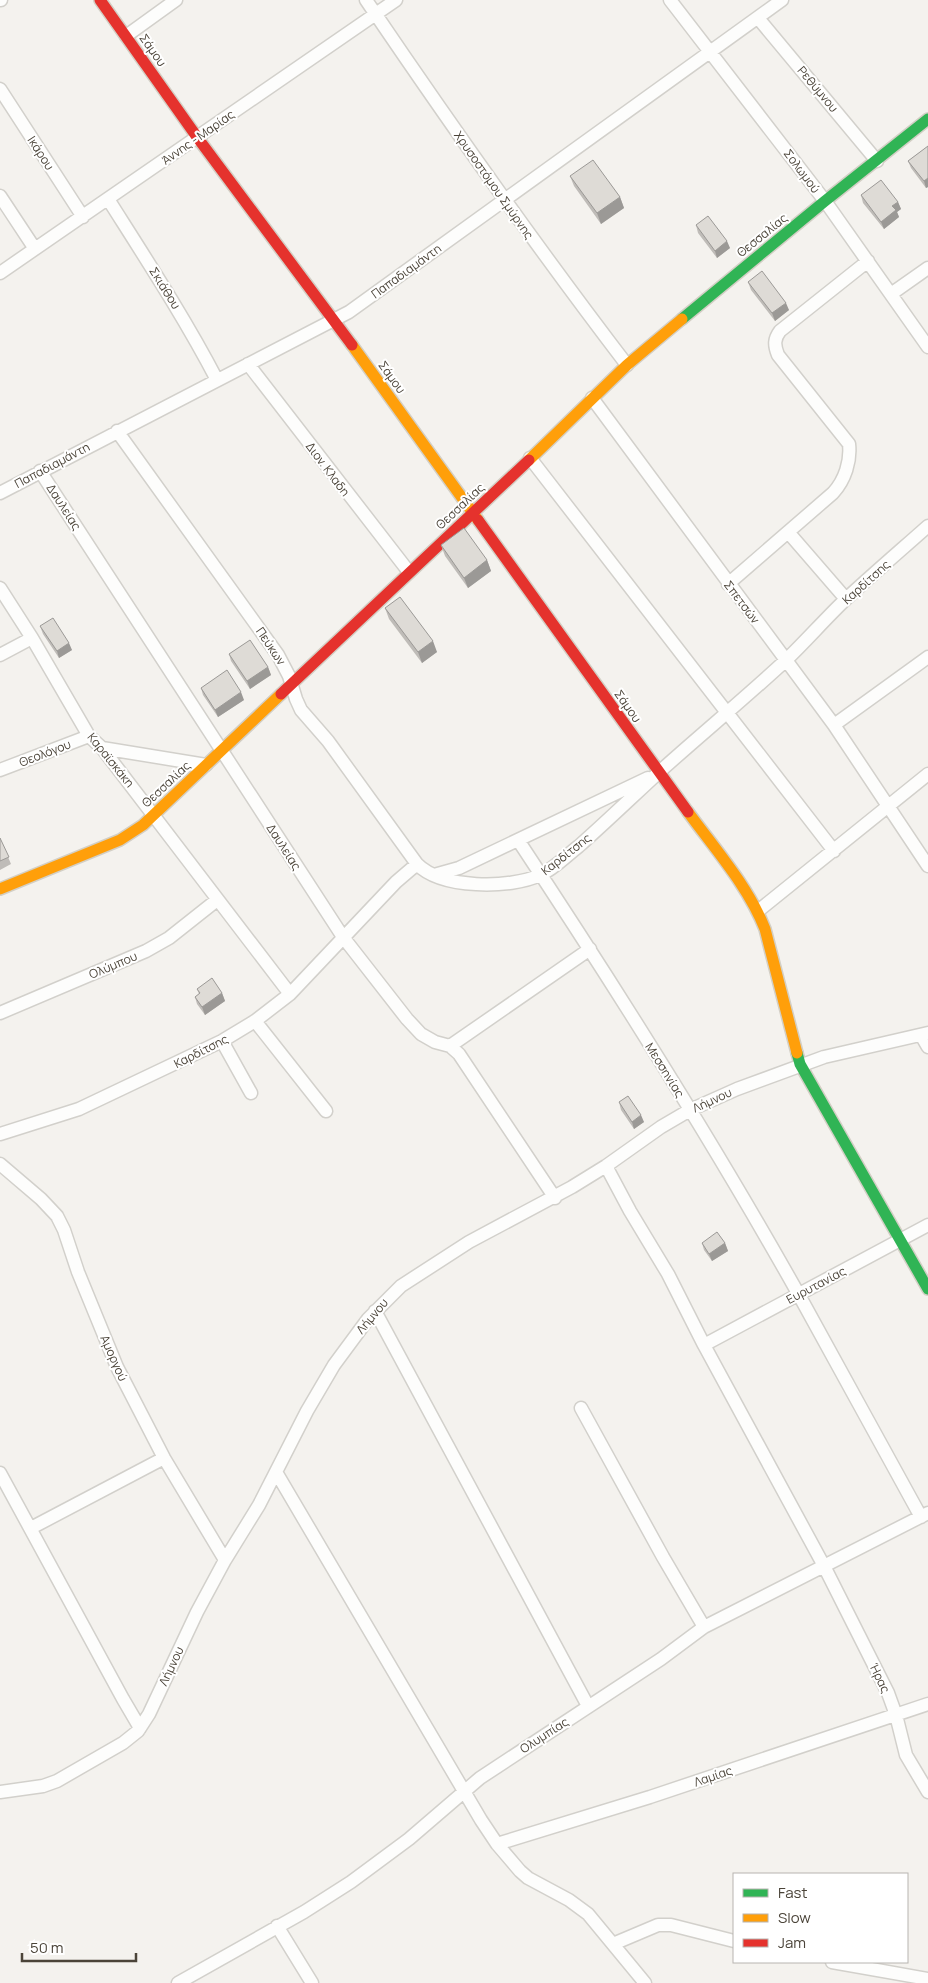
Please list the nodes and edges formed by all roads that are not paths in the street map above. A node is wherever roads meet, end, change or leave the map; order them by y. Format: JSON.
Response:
{"nodes":[{"id":1,"x":100,"y":0,"type":"edge"},
{"id":2,"x":176,"y":0,"type":"edge"},
{"id":3,"x":366,"y":0,"type":"edge"},
{"id":4,"x":396,"y":0,"type":"edge"},
{"id":5,"x":670,"y":0,"type":"edge"},
{"id":6,"x":782,"y":0,"type":"edge"},
{"id":7,"x":376,"y":14,"type":"junction"},
{"id":8,"x":758,"y":18,"type":"junction"},
{"id":9,"x":126,"y":36,"type":"junction"},
{"id":10,"x":710,"y":51,"type":"junction"},
{"id":11,"x":0,"y":88,"type":"edge"},
{"id":12,"x":928,"y":119,"type":"edge"},
{"id":13,"x":197,"y":137,"type":"junction"},
{"id":14,"x":877,"y":161,"type":"junction"},
{"id":15,"x":0,"y":196,"type":"edge"},
{"id":16,"x":503,"y":199,"type":"junction"},
{"id":17,"x":108,"y":200,"type":"junction"},
{"id":18,"x":825,"y":201,"type":"junction"},
{"id":19,"x":83,"y":217,"type":"junction"},
{"id":20,"x":36,"y":249,"type":"junction"},
{"id":21,"x":868,"y":261,"type":"junction"},
{"id":22,"x":928,"y":268,"type":"edge"},
{"id":23,"x":0,"y":273,"type":"edge"},
{"id":24,"x":891,"y":294,"type":"junction"},
{"id":25,"x":334,"y":320,"type":"junction"},
{"id":26,"x":928,"y":347,"type":"edge"},
{"id":27,"x":248,"y":364,"type":"junction"},
{"id":28,"x":627,"y":365,"type":"junction"},
{"id":29,"x":217,"y":380,"type":"junction"},
{"id":30,"x":592,"y":398,"type":"junction"},
{"id":31,"x":117,"y":431,"type":"junction"},
{"id":32,"x":530,"y":458,"type":"junction"},
{"id":33,"x":40,"y":471,"type":"junction"},
{"id":34,"x":0,"y":493,"type":"edge"},
{"id":35,"x":474,"y":513,"type":"junction"},
{"id":36,"x":928,"y":526,"type":"edge"},
{"id":37,"x":788,"y":532,"type":"junction"},
{"id":38,"x":409,"y":572,"type":"junction"},
{"id":39,"x":728,"y":584,"type":"junction"},
{"id":40,"x":0,"y":588,"type":"edge"},
{"id":41,"x":846,"y":599,"type":"junction"},
{"id":42,"x":32,"y":638,"type":"junction"},
{"id":43,"x":0,"y":655,"type":"edge"},
{"id":44,"x":928,"y":657,"type":"edge"},
{"id":45,"x":786,"y":660,"type":"junction"},
{"id":46,"x":292,"y":684,"type":"junction"},
{"id":47,"x":727,"y":713,"type":"junction"},
{"id":48,"x":834,"y":726,"type":"junction"},
{"id":49,"x":89,"y":736,"type":"junction"},
{"id":50,"x":102,"y":748,"type":"junction"},
{"id":51,"x":221,"y":751,"type":"junction"},
{"id":52,"x":206,"y":765,"type":"junction"},
{"id":53,"x":0,"y":770,"type":"edge"},
{"id":54,"x":658,"y":772,"type":"junction"},
{"id":55,"x":928,"y":774,"type":"edge"},
{"id":56,"x":889,"y":807,"type":"junction"},
{"id":57,"x":154,"y":814,"type":"junction"},
{"id":58,"x":518,"y":840,"type":"junction"},
{"id":59,"x":834,"y":851,"type":"junction"},
{"id":60,"x":417,"y":864,"type":"junction"},
{"id":61,"x":928,"y":866,"type":"edge"},
{"id":62,"x":434,"y":875,"type":"junction"},
{"id":63,"x":541,"y":875,"type":"junction"},
{"id":64,"x":0,"y":889,"type":"edge"},
{"id":65,"x":217,"y":900,"type":"junction"},
{"id":66,"x":758,"y":911,"type":"junction"},
{"id":67,"x":343,"y":937,"type":"junction"},
{"id":68,"x":590,"y":949,"type":"junction"},
{"id":69,"x":290,"y":994,"type":"junction"},
{"id":70,"x":0,"y":1014,"type":"edge"},
{"id":71,"x":255,"y":1021,"type":"junction"},
{"id":72,"x":924,"y":1034,"type":"edge"},
{"id":73,"x":222,"y":1041,"type":"junction"},
{"id":74,"x":450,"y":1046,"type":"junction"},
{"id":75,"x":928,"y":1047,"type":"edge"},
{"id":76,"x":800,"y":1064,"type":"junction"},
{"id":77,"x":251,"y":1093,"type":"dead end"},
{"id":78,"x":690,"y":1110,"type":"junction"},
{"id":79,"x":326,"y":1111,"type":"dead end"},
{"id":80,"x":0,"y":1134,"type":"edge"},
{"id":81,"x":0,"y":1164,"type":"edge"},
{"id":82,"x":606,"y":1166,"type":"junction"},
{"id":83,"x":555,"y":1198,"type":"junction"},
{"id":84,"x":928,"y":1225,"type":"edge"},
{"id":85,"x":901,"y":1239,"type":"junction"},
{"id":86,"x":928,"y":1289,"type":"edge"},
{"id":87,"x":798,"y":1294,"type":"junction"},
{"id":88,"x":375,"y":1311,"type":"junction"},
{"id":89,"x":704,"y":1345,"type":"junction"},
{"id":90,"x":581,"y":1408,"type":"dead end"},
{"id":91,"x":164,"y":1458,"type":"junction"},
{"id":92,"x":0,"y":1472,"type":"edge"},
{"id":93,"x":276,"y":1472,"type":"junction"},
{"id":94,"x":924,"y":1515,"type":"edge"},
{"id":95,"x":31,"y":1528,"type":"junction"},
{"id":96,"x":225,"y":1560,"type":"junction"},
{"id":97,"x":824,"y":1566,"type":"junction"},
{"id":98,"x":704,"y":1627,"type":"junction"},
{"id":99,"x":928,"y":1704,"type":"edge"},
{"id":100,"x":588,"y":1706,"type":"junction"},
{"id":101,"x":896,"y":1715,"type":"junction"},
{"id":102,"x":140,"y":1728,"type":"junction"},
{"id":103,"x":464,"y":1791,"type":"junction"},
{"id":104,"x":0,"y":1792,"type":"edge"},
{"id":105,"x":928,"y":1792,"type":"edge"},
{"id":106,"x":497,"y":1844,"type":"junction"},
{"id":107,"x":277,"y":1926,"type":"junction"},
{"id":108,"x":733,"y":1942,"type":"edge"},
{"id":109,"x":613,"y":1944,"type":"junction"},
{"id":110,"x":838,"y":1963,"type":"edge"},
{"id":111,"x":928,"y":1979,"type":"edge"},
{"id":112,"x":178,"y":1983,"type":"edge"},
{"id":113,"x":312,"y":1983,"type":"edge"},
{"id":114,"x":646,"y":1983,"type":"edge"}],
"edges":[{"from":1,"to":9,"type":"street","name":"Σάμου"},
{"from":2,"to":9,"type":"street"},
{"from":3,"to":7,"type":"street","name":"Χρυσοστόμου Σμύρνης"},
{"from":4,"to":7,"type":"street","name":"Άννης - Μαρίας"},
{"from":5,"to":10,"type":"street","name":"Σολωμού"},
{"from":6,"to":8,"type":"street","name":"Παπαδιαμάντη"},
{"from":7,"to":13,"type":"street","name":"Άννης - Μαρίας"},
{"from":7,"to":16,"type":"street","name":"Χρυσοστόμου Σμύρνης"},
{"from":8,"to":10,"type":"street","name":"Παπαδιαμάντη"},
{"from":8,"to":14,"type":"street","name":"Ρεθύμνου"},
{"from":9,"to":13,"type":"street","name":"Σάμου"},
{"from":10,"to":16,"type":"street","name":"Παπαδιαμάντη"},
{"from":10,"to":18,"type":"street","name":"Σολωμού"},
{"from":11,"to":19,"type":"street","name":"Ικάρου"},
{"from":12,"to":14,"type":"street","name":"Θεσσαλίας"},
{"from":13,"to":17,"type":"street","name":"Άννης - Μαρίας"},
{"from":13,"to":25,"type":"street","name":"Σάμου"},
{"from":14,"to":18,"type":"street","name":"Θεσσαλίας"},
{"from":15,"to":20,"type":"street"},
{"from":16,"to":25,"type":"street","name":"Παπαδιαμάντη"},
{"from":16,"to":28,"type":"street","name":"Χρυσοστόμου Σμύρνης"},
{"from":17,"to":19,"type":"street","name":"Άννης - Μαρίας"},
{"from":17,"to":29,"type":"street","name":"Σκιάθου"},
{"from":18,"to":21,"type":"street","name":"Σολωμού"},
{"from":18,"to":28,"type":"street","name":"Θεσσαλίας"},
{"from":19,"to":20,"type":"street","name":"Άννης - Μαρίας"},
{"from":20,"to":23,"type":"street","name":"Άννης - Μαρίας"},
{"from":21,"to":24,"type":"street","name":"Σολωμού"},
{"from":21,"to":37,"type":"street"},
{"from":22,"to":24,"type":"street"},
{"from":24,"to":26,"type":"street","name":"Σολωμού"},
{"from":25,"to":27,"type":"street","name":"Παπαδιαμάντη"},
{"from":25,"to":35,"type":"street","name":"Σάμου"},
{"from":27,"to":29,"type":"street","name":"Παπαδιαμάντη"},
{"from":27,"to":38,"type":"street","name":"Διον. Κλαδη"},
{"from":28,"to":30,"type":"street","name":"Θεσσαλίας"},
{"from":29,"to":31,"type":"street","name":"Παπαδιαμάντη"},
{"from":30,"to":32,"type":"street","name":"Θεσσαλίας"},
{"from":30,"to":39,"type":"street","name":"Σπετσών"},
{"from":31,"to":33,"type":"street","name":"Παπαδιαμάντη"},
{"from":31,"to":46,"type":"street","name":"Πεύκων"},
{"from":32,"to":35,"type":"street","name":"Θεσσαλίας"},
{"from":32,"to":47,"type":"street"},
{"from":33,"to":34,"type":"street","name":"Παπαδιαμάντη"},
{"from":33,"to":51,"type":"street","name":"Δαυλείας"},
{"from":35,"to":38,"type":"street","name":"Θεσσαλίας"},
{"from":35,"to":54,"type":"street","name":"Σάμου"},
{"from":36,"to":41,"type":"street","name":"Καρδίτσης"},
{"from":37,"to":39,"type":"street"},
{"from":37,"to":41,"type":"street"},
{"from":38,"to":46,"type":"street","name":"Θεσσαλίας"},
{"from":39,"to":45,"type":"street","name":"Σπετσών"},
{"from":40,"to":42,"type":"street","name":"Καραϊσκάκη"},
{"from":41,"to":45,"type":"street","name":"Καρδίτσης"},
{"from":42,"to":43,"type":"street"},
{"from":42,"to":49,"type":"street","name":"Καραϊσκάκη"},
{"from":44,"to":48,"type":"street"},
{"from":45,"to":47,"type":"street","name":"Καρδίτσης"},
{"from":45,"to":48,"type":"street","name":"Σπετσών"},
{"from":46,"to":51,"type":"street","name":"Θεσσαλίας"},
{"from":46,"to":60,"type":"street","name":"Πεύκων"},
{"from":47,"to":54,"type":"street","name":"Καρδίτσης"},
{"from":47,"to":59,"type":"street"},
{"from":48,"to":56,"type":"street","name":"Σπετσών"},
{"from":49,"to":50,"type":"street","name":"Καραϊσκάκη"},
{"from":49,"to":53,"type":"street","name":"Θεολόγου"},
{"from":50,"to":52,"type":"street"},
{"from":50,"to":57,"type":"street","name":"Καραϊσκάκη"},
{"from":51,"to":52,"type":"street","name":"Θεσσαλίας"},
{"from":51,"to":67,"type":"street","name":"Δαυλείας"},
{"from":52,"to":57,"type":"street","name":"Θεσσαλίας"},
{"from":54,"to":58,"type":"street"},
{"from":54,"to":63,"type":"street","name":"Καρδίτσης"},
{"from":54,"to":66,"type":"street","name":"Σάμου"},
{"from":55,"to":56,"type":"street"},
{"from":56,"to":59,"type":"street"},
{"from":56,"to":61,"type":"street","name":"Σπετσών"},
{"from":57,"to":64,"type":"street","name":"Θεσσαλίας"},
{"from":57,"to":65,"type":"street","name":"Καραϊσκάκη"},
{"from":58,"to":62,"type":"street"},
{"from":58,"to":63,"type":"street","name":"Μεσσηνίας"},
{"from":59,"to":66,"type":"street"},
{"from":60,"to":62,"type":"street","name":"Καρδίτσης"},
{"from":60,"to":67,"type":"street","name":"Καρδίτσης"},
{"from":62,"to":63,"type":"street","name":"Καρδίτσης"},
{"from":63,"to":68,"type":"street","name":"Μεσσηνίας"},
{"from":65,"to":69,"type":"street","name":"Καραϊσκάκη"},
{"from":65,"to":70,"type":"street","name":"Ολύμπου"},
{"from":66,"to":76,"type":"street","name":"Σάμου"},
{"from":67,"to":69,"type":"street","name":"Καρδίτσης"},
{"from":67,"to":74,"type":"street","name":"Δαυλείας"},
{"from":68,"to":74,"type":"street"},
{"from":68,"to":78,"type":"street","name":"Μεσσηνίας"},
{"from":69,"to":71,"type":"street","name":"Καρδίτσης"},
{"from":71,"to":73,"type":"street","name":"Καρδίτσης"},
{"from":71,"to":79,"type":"street"},
{"from":72,"to":75,"type":"street"},
{"from":72,"to":76,"type":"street","name":"Λήμνου"},
{"from":73,"to":77,"type":"street"},
{"from":73,"to":80,"type":"street","name":"Καρδίτσης"},
{"from":74,"to":83,"type":"street","name":"Δαυλείας"},
{"from":76,"to":78,"type":"street","name":"Λήμνου"},
{"from":76,"to":85,"type":"street","name":"Σάμου"},
{"from":78,"to":82,"type":"street","name":"Λήμνου"},
{"from":78,"to":87,"type":"street","name":"Μεσσηνίας"},
{"from":81,"to":91,"type":"street","name":"Αμοργού"},
{"from":82,"to":83,"type":"street","name":"Λήμνου"},
{"from":82,"to":89,"type":"street","name":"Ήρας"},
{"from":83,"to":88,"type":"street","name":"Λήμνου"},
{"from":84,"to":85,"type":"street","name":"Ευρυτανίας"},
{"from":85,"to":86,"type":"street","name":"Σάμου"},
{"from":85,"to":87,"type":"street","name":"Ευρυτανίας"},
{"from":87,"to":89,"type":"street","name":"Ευρυτανίας"},
{"from":87,"to":94,"type":"street","name":"Μεσσηνίας"},
{"from":88,"to":93,"type":"street","name":"Λήμνου"},
{"from":88,"to":100,"type":"street"},
{"from":89,"to":97,"type":"street","name":"Ήρας"},
{"from":90,"to":98,"type":"street"},
{"from":91,"to":95,"type":"street"},
{"from":91,"to":96,"type":"street","name":"Αμοργού"},
{"from":92,"to":95,"type":"street"},
{"from":93,"to":96,"type":"street","name":"Λήμνου"},
{"from":93,"to":103,"type":"street"},
{"from":94,"to":97,"type":"street","name":"Ολυμπίας"},
{"from":95,"to":102,"type":"street"},
{"from":96,"to":102,"type":"street","name":"Λήμνου"},
{"from":97,"to":98,"type":"street","name":"Ολυμπίας"},
{"from":97,"to":101,"type":"street","name":"Ήρας"},
{"from":98,"to":100,"type":"street","name":"Ολυμπίας"},
{"from":99,"to":101,"type":"street","name":"Λαμίας"},
{"from":100,"to":103,"type":"street","name":"Ολυμπίας"},
{"from":101,"to":105,"type":"street","name":"Ήρας"},
{"from":101,"to":106,"type":"street","name":"Λαμίας"},
{"from":102,"to":104,"type":"street","name":"Λήμνου"},
{"from":103,"to":106,"type":"street"},
{"from":103,"to":107,"type":"street","name":"Ολυμπίας"},
{"from":106,"to":109,"type":"street"},
{"from":107,"to":112,"type":"street","name":"Ολυμπίας"},
{"from":107,"to":113,"type":"street"},
{"from":108,"to":109,"type":"street"},
{"from":109,"to":114,"type":"street"},
{"from":110,"to":111,"type":"street"}]}
